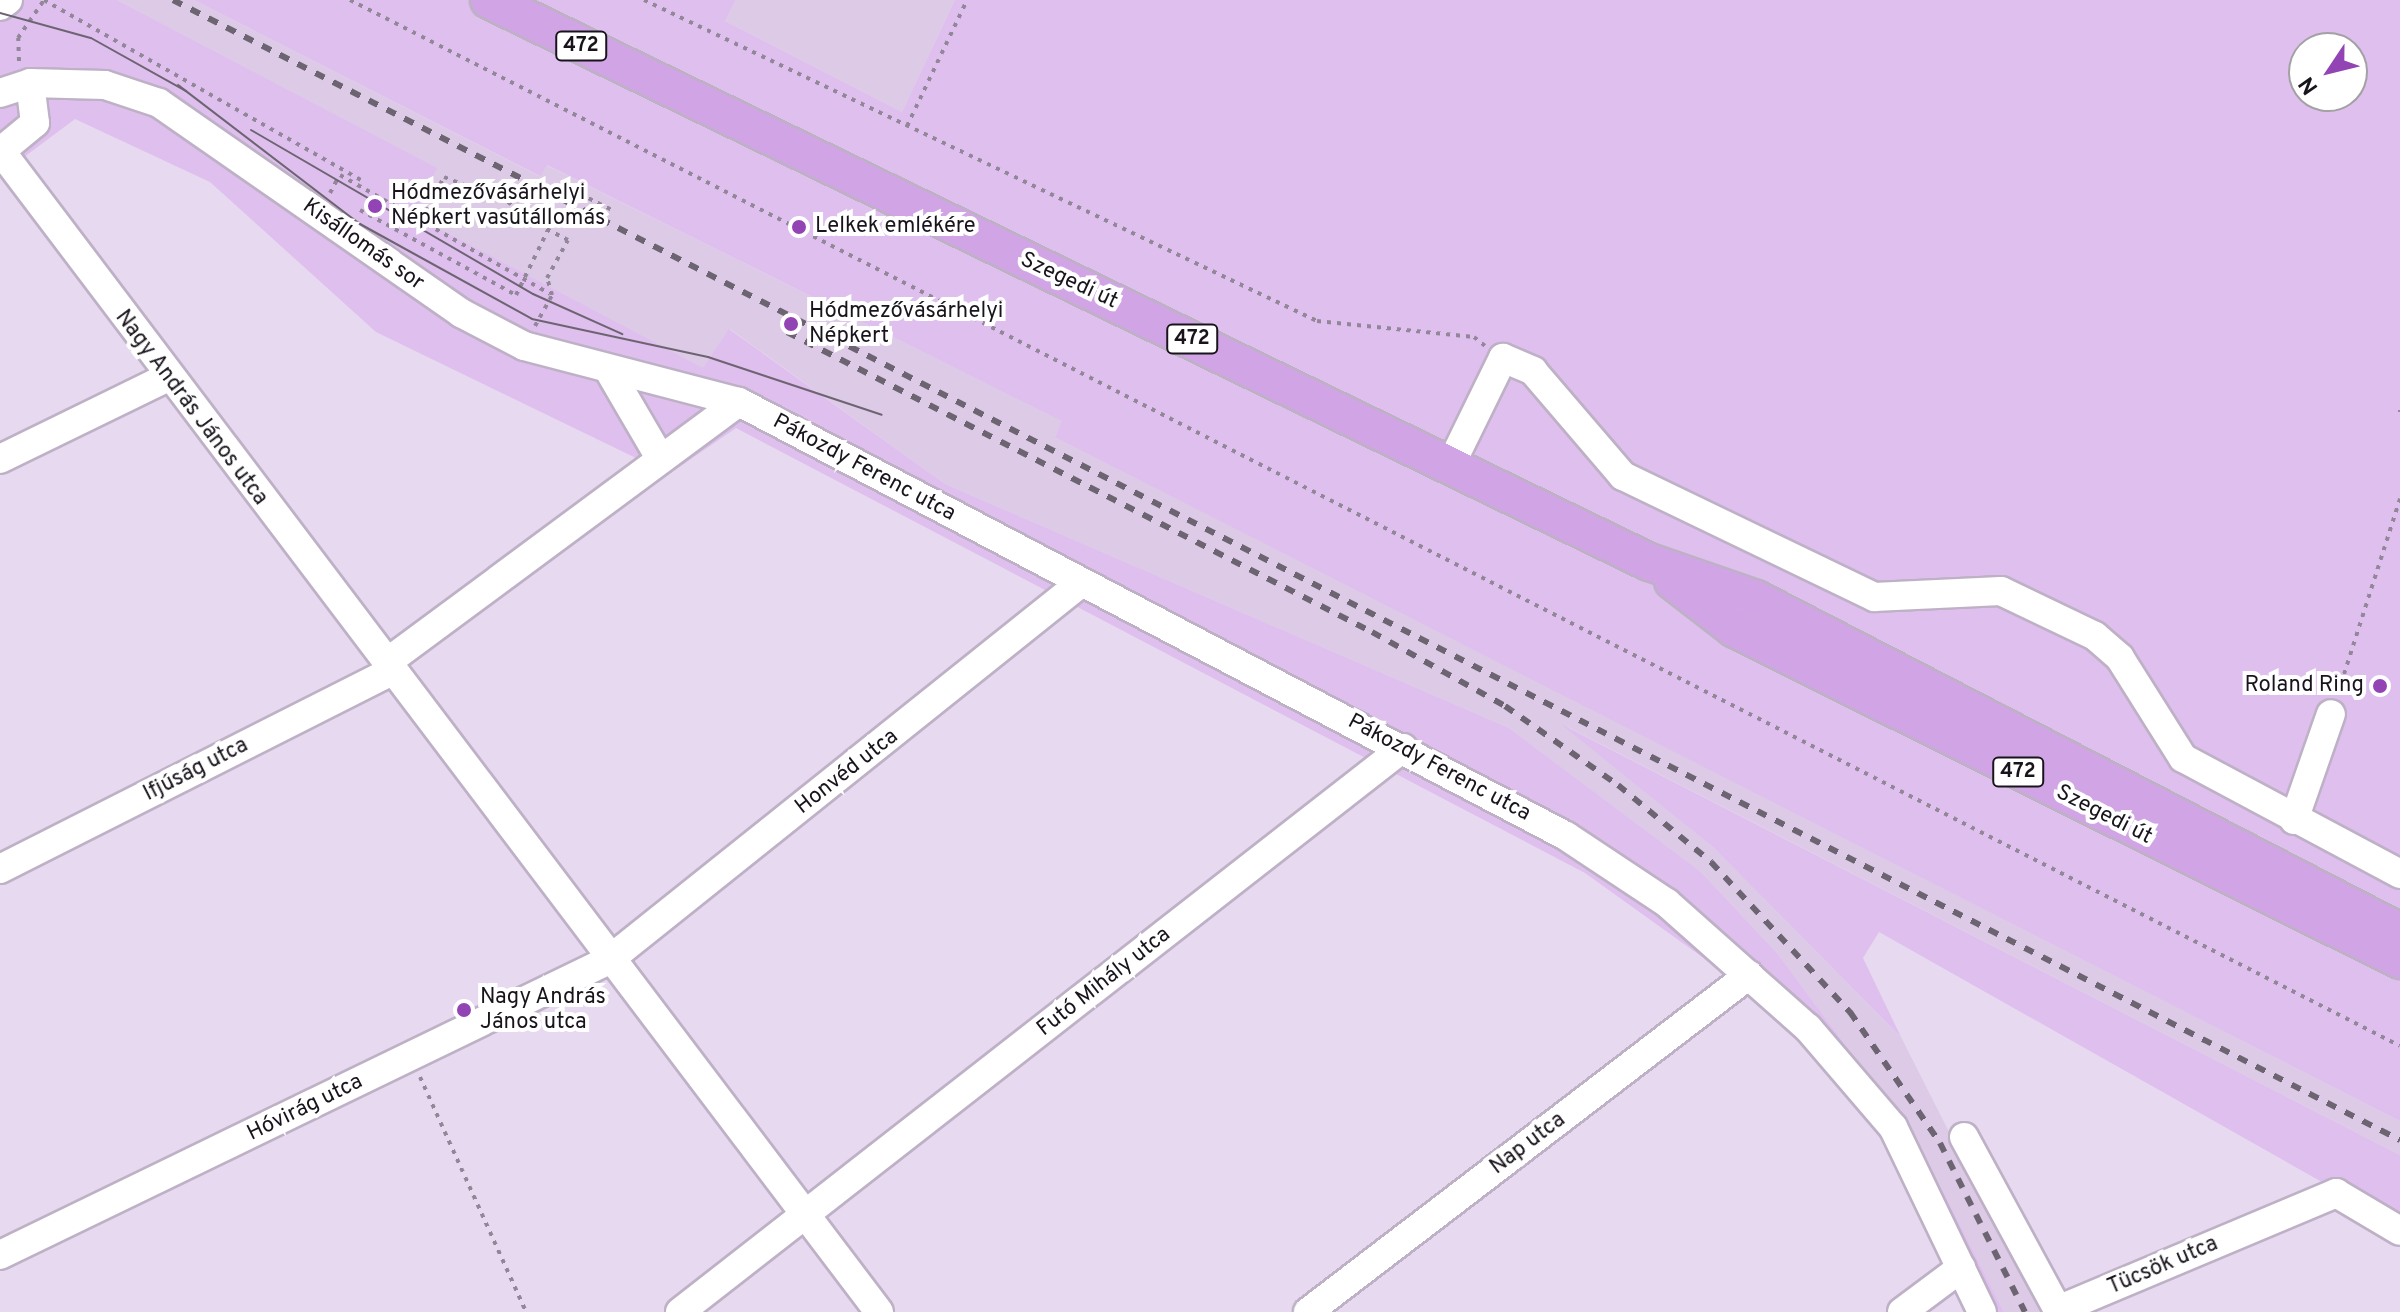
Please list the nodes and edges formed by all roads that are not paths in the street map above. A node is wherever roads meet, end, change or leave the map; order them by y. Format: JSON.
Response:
{"nodes":[{"id":1,"x":8,"y":0,"type":"edge"},
{"id":2,"x":489,"y":0,"type":"edge"},
{"id":3,"x":0,"y":6,"type":"edge"},
{"id":4,"x":20,"y":73,"type":"junction"},
{"id":5,"x":0,"y":93,"type":"edge"},
{"id":6,"x":0,"y":150,"type":"edge"},
{"id":7,"x":611,"y":374,"type":"junction"},
{"id":8,"x":166,"y":378,"type":"junction"},
{"id":9,"x":739,"y":402,"type":"junction"},
{"id":10,"x":660,"y":458,"type":"junction"},
{"id":11,"x":0,"y":459,"type":"edge"},
{"id":12,"x":1452,"y":462,"type":"junction"},
{"id":13,"x":1649,"y":562,"type":"junction"},
{"id":14,"x":1082,"y":582,"type":"junction"},
{"id":15,"x":389,"y":667,"type":"junction"},
{"id":16,"x":2331,"y":714,"type":"road end"},
{"id":17,"x":1403,"y":748,"type":"junction"},
{"id":18,"x":2294,"y":820,"type":"junction"},
{"id":19,"x":0,"y":869,"type":"edge"},
{"id":20,"x":2400,"y":874,"type":"edge"},
{"id":21,"x":2400,"y":932,"type":"edge"},
{"id":22,"x":609,"y":960,"type":"junction"},
{"id":23,"x":2400,"y":960,"type":"edge"},
{"id":24,"x":1749,"y":975,"type":"junction"},
{"id":25,"x":1964,"y":1137,"type":"dead end"},
{"id":26,"x":805,"y":1216,"type":"junction"},
{"id":27,"x":2400,"y":1231,"type":"edge"},
{"id":28,"x":0,"y":1255,"type":"edge"},
{"id":29,"x":1961,"y":1268,"type":"junction"},
{"id":30,"x":680,"y":1312,"type":"edge"},
{"id":31,"x":879,"y":1312,"type":"edge"},
{"id":32,"x":1308,"y":1312,"type":"edge"},
{"id":33,"x":1902,"y":1312,"type":"edge"},
{"id":34,"x":1982,"y":1312,"type":"edge"}],
"edges":[{"from":1,"to":3,"type":"street"},
{"from":2,"to":12,"type":"main road","name":"Szegedi út","number":"472"},
{"from":4,"to":5,"type":"street","name":"Kisállomás sor"},
{"from":4,"to":6,"type":"street"},
{"from":4,"to":7,"type":"street","name":"Kisállomás sor"},
{"from":6,"to":8,"type":"street","name":"Nagy András János utca"},
{"from":7,"to":9,"type":"street","name":"Kisállomás sor"},
{"from":7,"to":10,"type":"street"},
{"from":8,"to":11,"type":"street"},
{"from":8,"to":15,"type":"street","name":"Nagy András János utca"},
{"from":9,"to":10,"type":"street","name":"Ifjúság utca"},
{"from":9,"to":14,"type":"street","name":"Pákozdy Ferenc utca"},
{"from":10,"to":15,"type":"street","name":"Ifjúság utca"},
{"from":12,"to":13,"type":"main road","name":"Szegedi út","number":"472"},
{"from":12,"to":18,"type":"street"},
{"from":13,"to":21,"type":"main road","name":"Szegedi út","number":"472"},
{"from":13,"to":23,"type":"main road","name":"Szegedi út","number":"472"},
{"from":14,"to":17,"type":"street","name":"Pákozdy Ferenc utca"},
{"from":14,"to":22,"type":"street","name":"Honvéd utca"},
{"from":15,"to":19,"type":"street","name":"Ifjúság utca"},
{"from":15,"to":22,"type":"street","name":"Nagy András János utca"},
{"from":16,"to":18,"type":"street"},
{"from":17,"to":24,"type":"street","name":"Pákozdy Ferenc utca"},
{"from":17,"to":26,"type":"street","name":"Futó Mihály utca"},
{"from":18,"to":20,"type":"street"},
{"from":22,"to":26,"type":"street","name":"Nagy András János utca"},
{"from":22,"to":28,"type":"street","name":"Hóvirág utca"},
{"from":24,"to":29,"type":"street","name":"Pákozdy Ferenc utca"},
{"from":24,"to":32,"type":"street","name":"Nap utca"},
{"from":25,"to":27,"type":"street","name":"Tücsök utca"},
{"from":26,"to":30,"type":"street","name":"Futó Mihály utca"},
{"from":26,"to":31,"type":"street","name":"Nagy András János utca"},
{"from":29,"to":33,"type":"street"},
{"from":29,"to":34,"type":"street","name":"Pákozdy Ferenc utca"}]}
